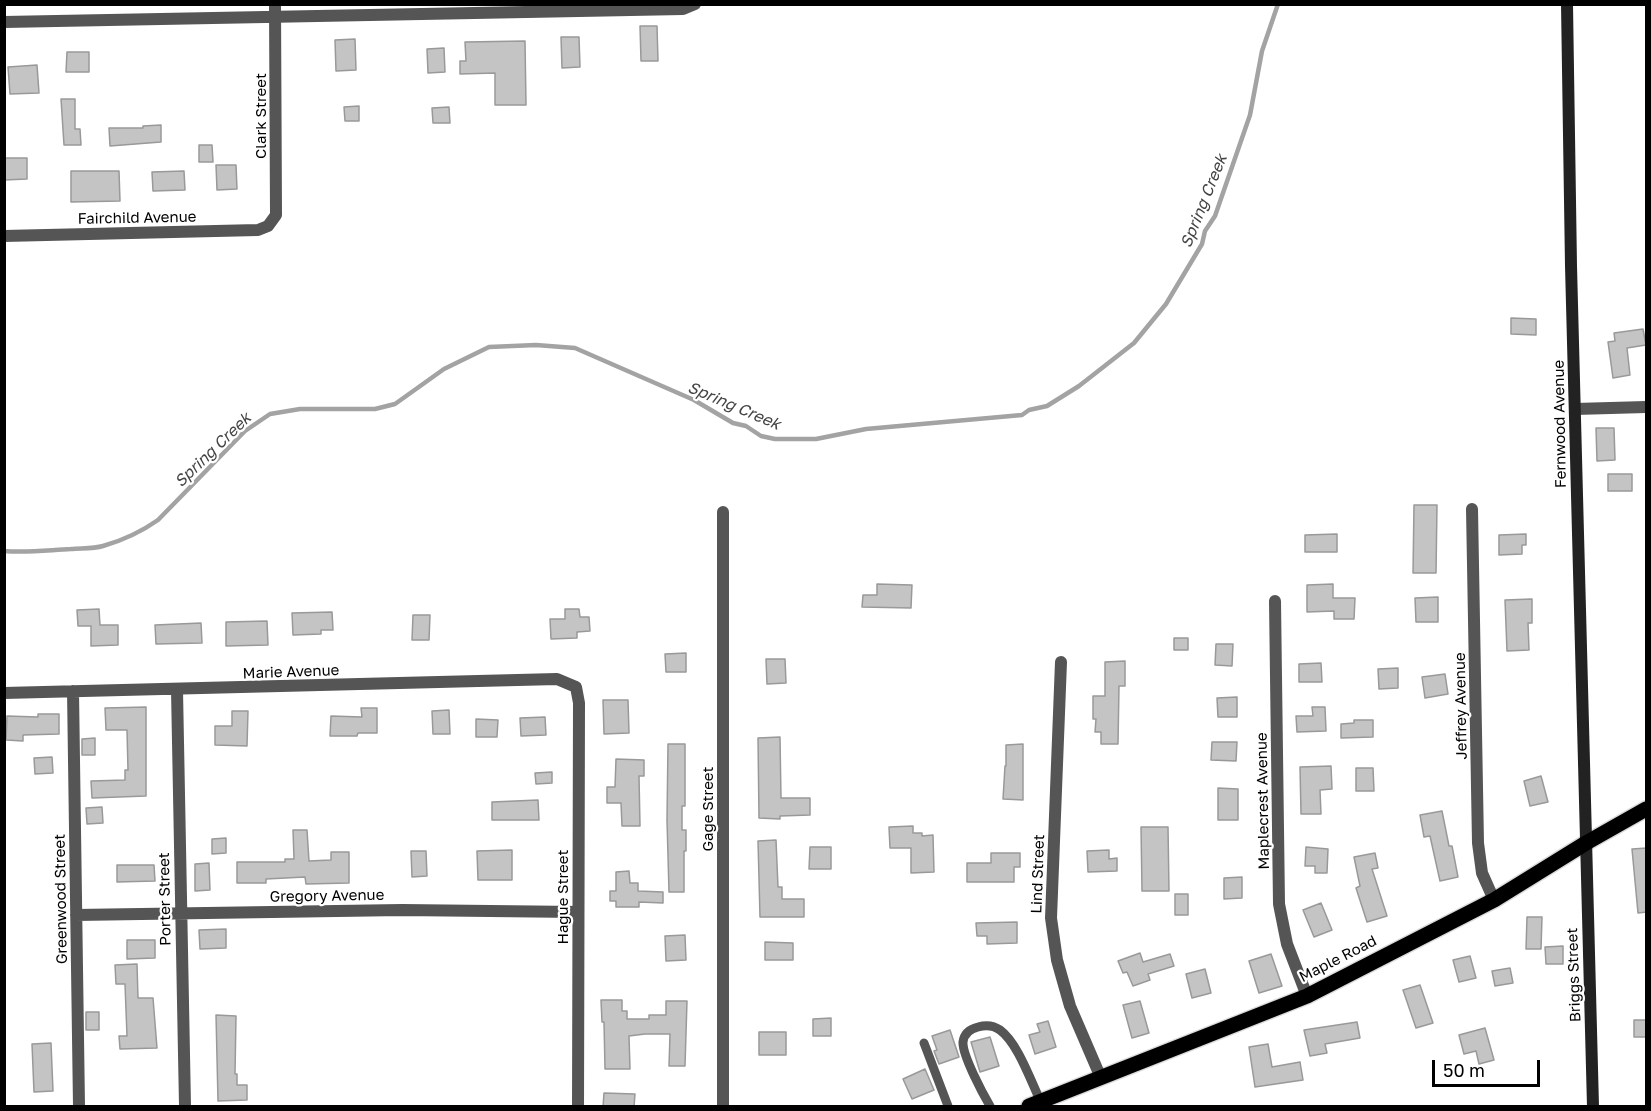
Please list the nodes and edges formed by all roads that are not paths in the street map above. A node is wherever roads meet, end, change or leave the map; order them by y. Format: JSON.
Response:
{"nodes":[{"id":1,"x":695,"y":4,"type":"edge"},
{"id":2,"x":1566,"y":4,"type":"edge"},
{"id":3,"x":275,"y":10,"type":"edge"},
{"id":4,"x":4,"y":22,"type":"edge"},
{"id":5,"x":268,"y":226,"type":"joint"},
{"id":6,"x":4,"y":236,"type":"edge"},
{"id":7,"x":1647,"y":407,"type":"edge"},
{"id":8,"x":1575,"y":409,"type":"junction"},
{"id":9,"x":1472,"y":508,"type":"dead end"},
{"id":10,"x":723,"y":512,"type":"dead end"},
{"id":11,"x":1275,"y":601,"type":"dead end"},
{"id":12,"x":1061,"y":662,"type":"dead end"},
{"id":13,"x":576,"y":687,"type":"joint"},
{"id":14,"x":177,"y":690,"type":"junction"},
{"id":15,"x":73,"y":691,"type":"junction"},
{"id":16,"x":4,"y":693,"type":"edge"},
{"id":17,"x":1647,"y":809,"type":"edge"},
{"id":18,"x":1586,"y":843,"type":"junction"},
{"id":19,"x":1494,"y":900,"type":"junction"},
{"id":20,"x":180,"y":912,"type":"junction"},
{"id":21,"x":578,"y":912,"type":"junction"},
{"id":22,"x":76,"y":915,"type":"junction"},
{"id":23,"x":1306,"y":996,"type":"junction"},
{"id":24,"x":924,"y":1043,"type":"dead end"},
{"id":25,"x":1101,"y":1078,"type":"junction"},
{"id":26,"x":1035,"y":1104,"type":"edge"},
{"id":27,"x":79,"y":1107,"type":"edge"},
{"id":28,"x":185,"y":1107,"type":"edge"},
{"id":29,"x":578,"y":1107,"type":"edge"},
{"id":30,"x":723,"y":1107,"type":"edge"},
{"id":31,"x":948,"y":1107,"type":"edge"},
{"id":32,"x":990,"y":1107,"type":"edge"},
{"id":33,"x":1593,"y":1107,"type":"edge"}],
"edges":[{"from":1,"to":3,"type":"street"},
{"from":2,"to":8,"type":"street","name":"Fernwood Avenue"},
{"from":3,"to":4,"type":"street"},
{"from":3,"to":5,"type":"street","name":"Clark Street"},
{"from":5,"to":6,"type":"street","name":"Fairchild Avenue"},
{"from":7,"to":8,"type":"street"},
{"from":8,"to":18,"type":"street","name":"Fernwood Avenue"},
{"from":9,"to":19,"type":"street","name":"Jeffrey Avenue"},
{"from":10,"to":30,"type":"street","name":"Gage Street"},
{"from":11,"to":23,"type":"street","name":"Maplecrest Avenue"},
{"from":12,"to":25,"type":"street","name":"Lind Street"},
{"from":13,"to":14,"type":"street","name":"Marie Avenue"},
{"from":13,"to":21,"type":"street","name":"Hague Street"},
{"from":14,"to":15,"type":"street","name":"Marie Avenue"},
{"from":14,"to":20,"type":"street","name":"Porter Street"},
{"from":15,"to":16,"type":"street","name":"Marie Avenue"},
{"from":15,"to":22,"type":"street","name":"Greenwood Street"},
{"from":17,"to":18,"type":"main road","name":"Maple Road"},
{"from":18,"to":19,"type":"main road","name":"Maple Road"},
{"from":18,"to":33,"type":"street","name":"Briggs Street"},
{"from":19,"to":23,"type":"main road","name":"Maple Road"},
{"from":20,"to":21,"type":"street","name":"Gregory Avenue"},
{"from":20,"to":22,"type":"street","name":"Gregory Avenue"},
{"from":20,"to":28,"type":"street","name":"Porter Street"},
{"from":21,"to":29,"type":"street","name":"Hague Street"},
{"from":22,"to":27,"type":"street","name":"Greenwood Street"},
{"from":23,"to":25,"type":"main road","name":"Maple Road"},
{"from":24,"to":31,"type":"lane"},
{"from":25,"to":26,"type":"main road","name":"Maple Road"},
{"from":26,"to":32,"type":"lane"}]}
